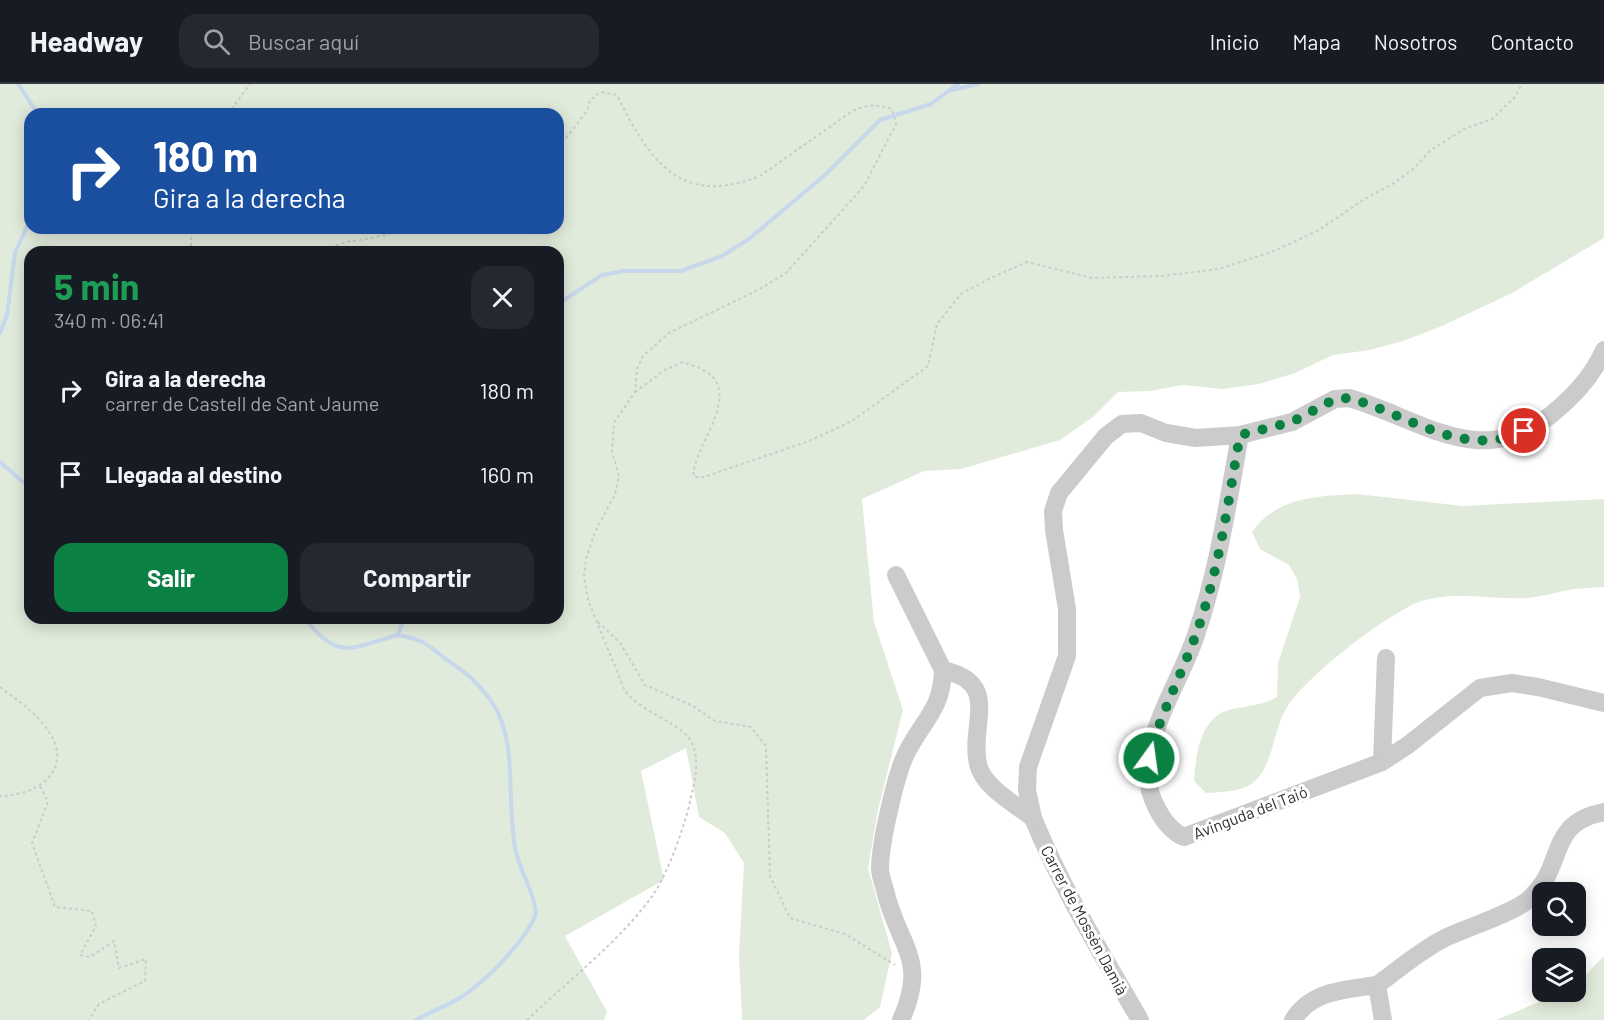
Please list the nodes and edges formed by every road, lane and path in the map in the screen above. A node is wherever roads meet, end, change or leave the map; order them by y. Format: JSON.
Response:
{"nodes":[{"id":1,"x":250,"y":84,"type":"edge"},
{"id":2,"x":1522,"y":84,"type":"edge"},
{"id":3,"x":232,"y":108,"type":"edge"},
{"id":4,"x":564,"y":140,"type":"edge"},
{"id":5,"x":388,"y":234,"type":"edge"},
{"id":6,"x":335,"y":246,"type":"edge"},
{"id":7,"x":1604,"y":350,"type":"edge"},
{"id":8,"x":1600,"y":369,"type":"edge"},
{"id":9,"x":635,"y":392,"type":"junction"},
{"id":10,"x":1240,"y":435,"type":"junction"},
{"id":11,"x":896,"y":575,"type":"dead end"},
{"id":12,"x":596,"y":621,"type":"junction"},
{"id":13,"x":1386,"y":658,"type":"dead end"},
{"id":14,"x":943,"y":670,"type":"junction"},
{"id":15,"x":0,"y":687,"type":"edge"},
{"id":16,"x":1604,"y":703,"type":"edge"},
{"id":17,"x":1382,"y":762,"type":"junction"},
{"id":18,"x":40,"y":786,"type":"junction"},
{"id":19,"x":0,"y":796,"type":"edge"},
{"id":20,"x":1604,"y":812,"type":"edge"},
{"id":21,"x":1033,"y":818,"type":"junction"},
{"id":22,"x":914,"y":973,"type":"junction"},
{"id":23,"x":1377,"y":985,"type":"junction"},
{"id":24,"x":89,"y":1020,"type":"edge"},
{"id":25,"x":527,"y":1020,"type":"edge"},
{"id":26,"x":901,"y":1020,"type":"edge"},
{"id":27,"x":1140,"y":1020,"type":"edge"},
{"id":28,"x":1293,"y":1020,"type":"edge"},
{"id":29,"x":1383,"y":1020,"type":"edge"}],
"edges":[{"from":1,"to":3,"type":"path"},
{"from":2,"to":9,"type":"path"},
{"from":4,"to":9,"type":"path"},
{"from":5,"to":6,"type":"path"},
{"from":7,"to":8,"type":"street"},
{"from":8,"to":10,"type":"street"},
{"from":9,"to":12,"type":"path"},
{"from":10,"to":17,"type":"street","name":"Avinguda del Taió"},
{"from":10,"to":21,"type":"street"},
{"from":11,"to":14,"type":"street"},
{"from":12,"to":22,"type":"path"},
{"from":12,"to":25,"type":"path"},
{"from":13,"to":17,"type":"street"},
{"from":14,"to":21,"type":"street"},
{"from":14,"to":22,"type":"street"},
{"from":15,"to":18,"type":"path"},
{"from":16,"to":17,"type":"street","name":"Avinguda del Taió"},
{"from":18,"to":19,"type":"path"},
{"from":18,"to":24,"type":"path"},
{"from":20,"to":23,"type":"street"},
{"from":21,"to":27,"type":"street","name":"Carrer de Mossèn Damià"},
{"from":22,"to":26,"type":"street"},
{"from":23,"to":28,"type":"street"},
{"from":23,"to":29,"type":"street"}]}
